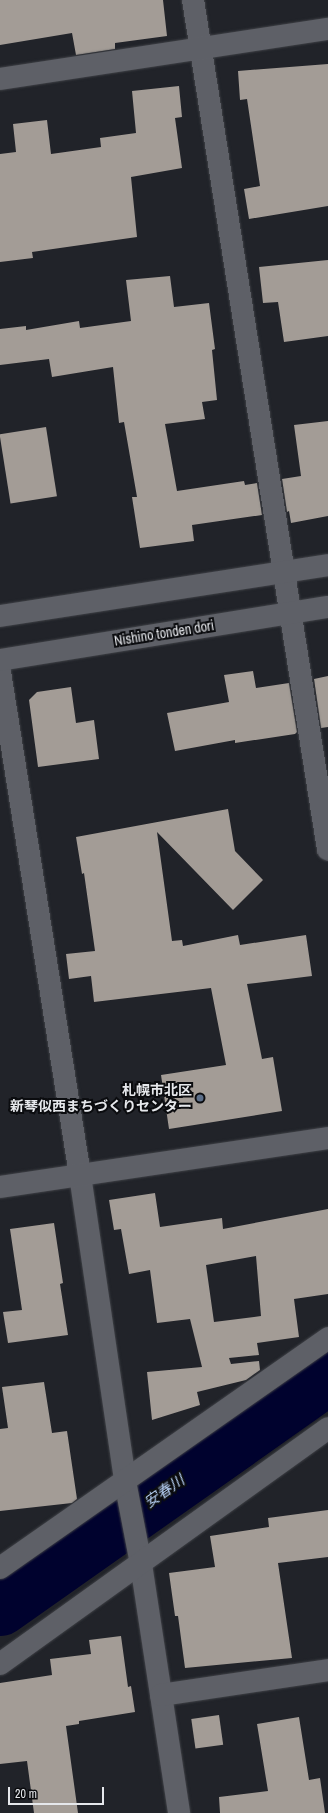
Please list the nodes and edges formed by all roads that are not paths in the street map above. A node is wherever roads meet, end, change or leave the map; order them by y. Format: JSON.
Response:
{"nodes":[{"id":1,"x":193,"y":0,"type":"edge"},
{"id":2,"x":328,"y":29,"type":"edge"},
{"id":3,"x":200,"y":48,"type":"junction"},
{"id":4,"x":0,"y":79,"type":"edge"},
{"id":5,"x":328,"y":565,"type":"edge"},
{"id":6,"x":284,"y":572,"type":"junction"},
{"id":7,"x":328,"y":607,"type":"edge"},
{"id":8,"x":291,"y":612,"type":"junction"},
{"id":9,"x":0,"y":616,"type":"edge"},
{"id":10,"x":0,"y":660,"type":"edge"},
{"id":11,"x":0,"y":672,"type":"edge"},
{"id":12,"x":328,"y":849,"type":"edge"},
{"id":13,"x":328,"y":1138,"type":"edge"},
{"id":14,"x":80,"y":1175,"type":"junction"},
{"id":15,"x":0,"y":1187,"type":"edge"},
{"id":16,"x":328,"y":1338,"type":"edge"},
{"id":17,"x":328,"y":1428,"type":"edge"},
{"id":18,"x":127,"y":1487,"type":"junction"},
{"id":19,"x":140,"y":1564,"type":"junction"},
{"id":20,"x":0,"y":1568,"type":"edge"},
{"id":21,"x":0,"y":1664,"type":"edge"},
{"id":22,"x":328,"y":1670,"type":"edge"},
{"id":23,"x":161,"y":1695,"type":"junction"},
{"id":24,"x":179,"y":1813,"type":"edge"}],
"edges":[{"from":1,"to":3,"type":"street"},
{"from":2,"to":3,"type":"street"},
{"from":3,"to":4,"type":"street"},
{"from":3,"to":6,"type":"street"},
{"from":5,"to":6,"type":"street"},
{"from":6,"to":8,"type":"street"},
{"from":6,"to":9,"type":"street"},
{"from":7,"to":8,"type":"street","name":"Nishino tonden dori"},
{"from":8,"to":10,"type":"street","name":"Nishino tonden dori"},
{"from":8,"to":12,"type":"street"},
{"from":11,"to":14,"type":"street"},
{"from":13,"to":14,"type":"street"},
{"from":14,"to":15,"type":"street"},
{"from":14,"to":18,"type":"street"},
{"from":16,"to":18,"type":"street"},
{"from":17,"to":19,"type":"street"},
{"from":18,"to":19,"type":"street"},
{"from":18,"to":20,"type":"street"},
{"from":19,"to":21,"type":"street"},
{"from":19,"to":23,"type":"street"},
{"from":22,"to":23,"type":"street"},
{"from":23,"to":24,"type":"street"}]}
